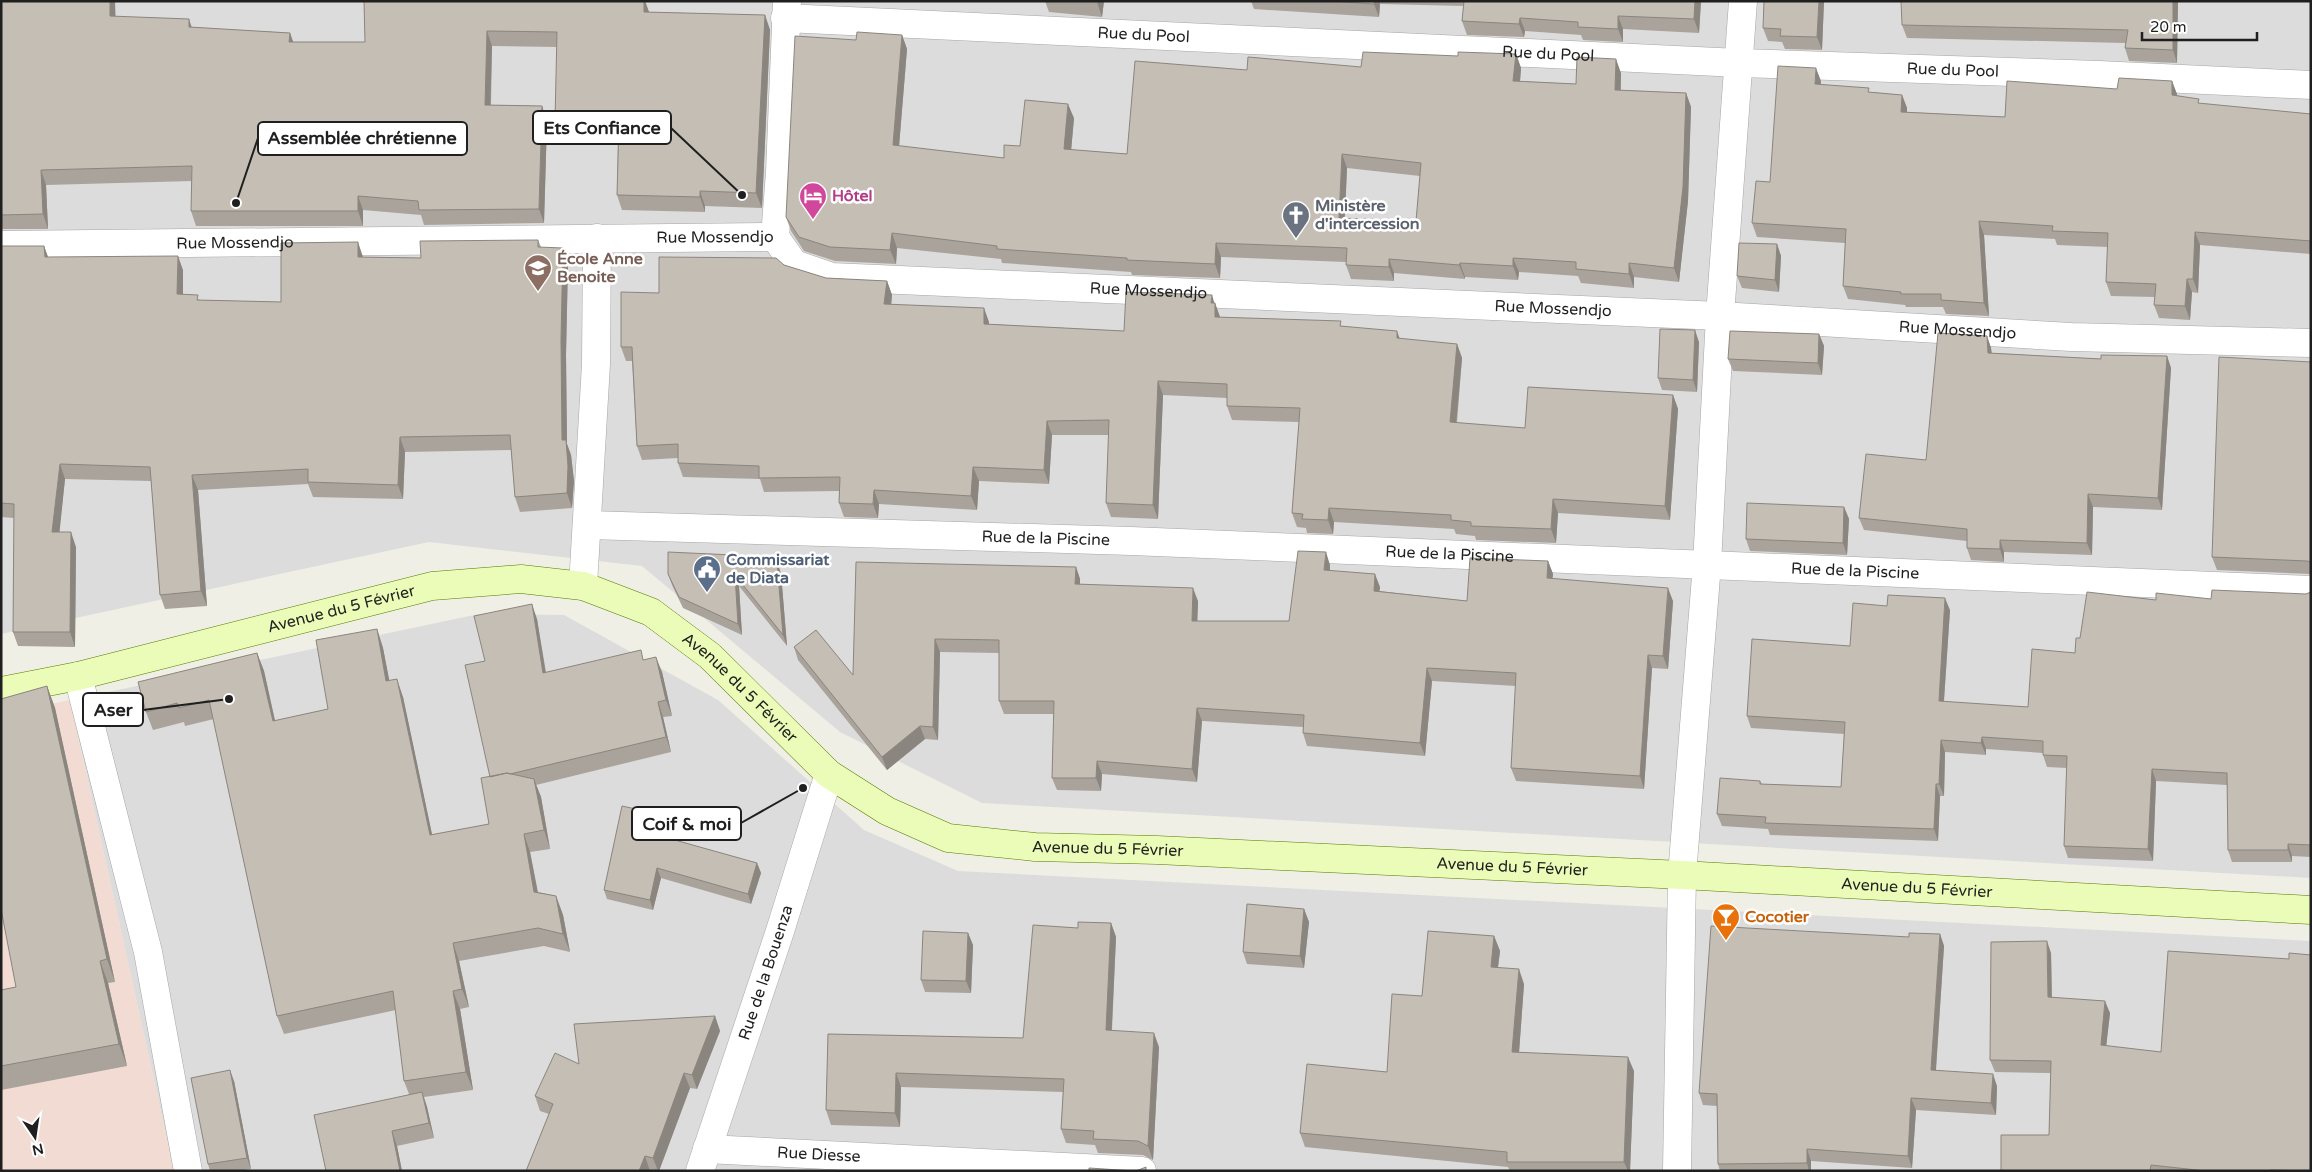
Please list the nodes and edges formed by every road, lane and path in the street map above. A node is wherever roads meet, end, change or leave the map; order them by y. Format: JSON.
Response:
{"nodes":[{"id":1,"x":1743,"y":1,"type":"edge"},
{"id":2,"x":786,"y":10,"type":"edge"},
{"id":3,"x":1739,"y":63,"type":"junction"},
{"id":4,"x":2311,"y":85,"type":"edge"},
{"id":5,"x":597,"y":238,"type":"junction"},
{"id":6,"x":775,"y":238,"type":"junction"},
{"id":7,"x":1,"y":246,"type":"edge"},
{"id":8,"x":1720,"y":316,"type":"junction"},
{"id":9,"x":2311,"y":344,"type":"edge"},
{"id":10,"x":588,"y":525,"type":"junction"},
{"id":11,"x":1707,"y":564,"type":"junction"},
{"id":12,"x":583,"y":586,"type":"junction"},
{"id":13,"x":2311,"y":590,"type":"edge"},
{"id":14,"x":78,"y":676,"type":"junction"},
{"id":15,"x":1,"y":691,"type":"edge"},
{"id":16,"x":829,"y":774,"type":"junction"},
{"id":17,"x":1682,"y":875,"type":"junction"},
{"id":18,"x":2311,"y":910,"type":"edge"},
{"id":19,"x":704,"y":1160,"type":"edge"},
{"id":20,"x":188,"y":1171,"type":"edge"},
{"id":21,"x":1142,"y":1171,"type":"edge"},
{"id":22,"x":1677,"y":1171,"type":"edge"}],
"edges":[{"from":1,"to":3,"type":"street"},
{"from":2,"to":3,"type":"street","name":"Rue du Pool"},
{"from":2,"to":6,"type":"street"},
{"from":3,"to":4,"type":"street","name":"Rue du Pool"},
{"from":3,"to":8,"type":"street"},
{"from":5,"to":6,"type":"street","name":"Rue Mossendjo"},
{"from":5,"to":7,"type":"street","name":"Rue Mossendjo"},
{"from":5,"to":10,"type":"street"},
{"from":6,"to":8,"type":"street","name":"Rue Mossendjo"},
{"from":8,"to":9,"type":"street","name":"Rue Mossendjo"},
{"from":8,"to":11,"type":"street"},
{"from":10,"to":11,"type":"street","name":"Rue de la Piscine"},
{"from":10,"to":12,"type":"street"},
{"from":11,"to":13,"type":"street","name":"Rue de la Piscine"},
{"from":11,"to":17,"type":"street"},
{"from":12,"to":14,"type":"street","name":"Avenue du 5 Février"},
{"from":12,"to":16,"type":"street","name":"Avenue du 5 Février"},
{"from":14,"to":15,"type":"street","name":"Avenue du 5 Février"},
{"from":14,"to":20,"type":"street"},
{"from":16,"to":17,"type":"street","name":"Avenue du 5 Février"},
{"from":16,"to":19,"type":"street","name":"Rue de la Bouenza"},
{"from":17,"to":18,"type":"street","name":"Avenue du 5 Février"},
{"from":17,"to":22,"type":"street"},
{"from":19,"to":21,"type":"street","name":"Rue Diesse"}]}
